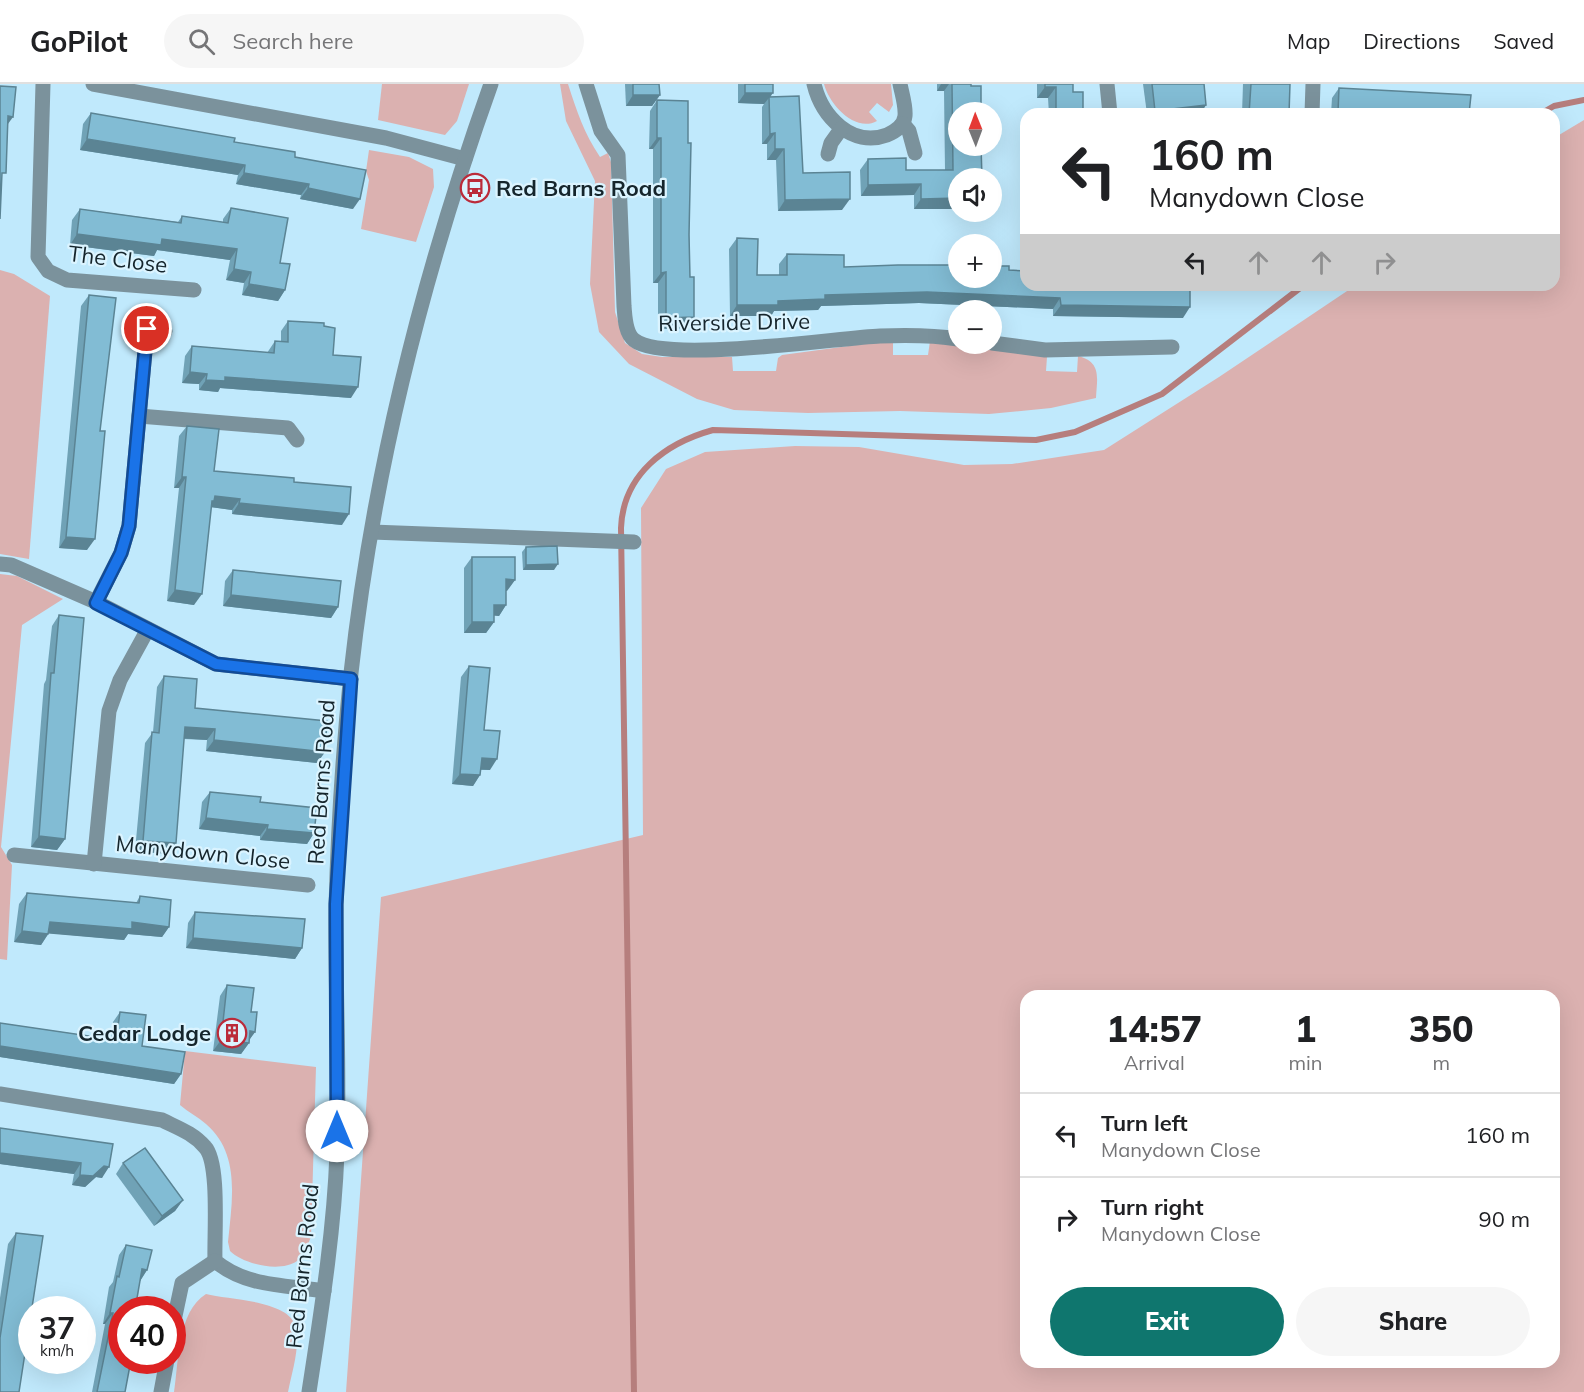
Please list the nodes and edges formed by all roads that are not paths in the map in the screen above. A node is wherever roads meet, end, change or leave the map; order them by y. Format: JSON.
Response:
{"nodes":[{"id":1,"x":43,"y":84,"type":"edge"},
{"id":2,"x":93,"y":84,"type":"edge"},
{"id":3,"x":491,"y":84,"type":"edge"},
{"id":4,"x":586,"y":84,"type":"edge"},
{"id":5,"x":814,"y":84,"type":"edge"},
{"id":6,"x":900,"y":84,"type":"edge"},
{"id":7,"x":1107,"y":84,"type":"edge"},
{"id":8,"x":1313,"y":84,"type":"edge"},
{"id":9,"x":144,"y":89,"type":"edge"},
{"id":10,"x":1109,"y":108,"type":"edge"},
{"id":11,"x":1312,"y":108,"type":"edge"},
{"id":12,"x":903,"y":124,"type":"junction"},
{"id":13,"x":841,"y":129,"type":"junction"},
{"id":14,"x":915,"y":153,"type":"dead end"},
{"id":15,"x":828,"y":154,"type":"dead end"},
{"id":16,"x":465,"y":159,"type":"junction"},
{"id":17,"x":194,"y":290,"type":"dead end"},
{"id":18,"x":165,"y":331,"type":"dead end"},
{"id":19,"x":948,"y":339,"type":"edge"},
{"id":20,"x":1002,"y":344,"type":"edge"},
{"id":21,"x":1172,"y":347,"type":"dead end"},
{"id":22,"x":139,"y":416,"type":"junction"},
{"id":23,"x":297,"y":440,"type":"dead end"},
{"id":24,"x":372,"y":532,"type":"junction"},
{"id":25,"x":634,"y":542,"type":"dead end"},
{"id":26,"x":0,"y":564,"type":"edge"},
{"id":27,"x":96,"y":603,"type":"junction"},
{"id":28,"x":148,"y":629,"type":"junction"},
{"id":29,"x":351,"y":679,"type":"junction"},
{"id":30,"x":14,"y":855,"type":"dead end"},
{"id":31,"x":94,"y":864,"type":"junction"},
{"id":32,"x":308,"y":885,"type":"dead end"},
{"id":33,"x":0,"y":1094,"type":"edge"},
{"id":34,"x":215,"y":1261,"type":"junction"},
{"id":35,"x":324,"y":1291,"type":"junction"},
{"id":36,"x":179,"y":1296,"type":"edge"},
{"id":37,"x":164,"y":1374,"type":"edge"},
{"id":38,"x":161,"y":1392,"type":"edge"},
{"id":39,"x":309,"y":1392,"type":"edge"}],
"edges":[{"from":1,"to":17,"type":"street","name":"The Close"},
{"from":2,"to":9,"type":"street"},
{"from":3,"to":16,"type":"street","name":"Red Barns Road"},
{"from":4,"to":19,"type":"street","name":"Riverside Drive"},
{"from":5,"to":13,"type":"street"},
{"from":6,"to":12,"type":"street"},
{"from":7,"to":10,"type":"street"},
{"from":8,"to":11,"type":"street"},
{"from":9,"to":16,"type":"street"},
{"from":12,"to":13,"type":"street"},
{"from":12,"to":14,"type":"street"},
{"from":13,"to":15,"type":"street"},
{"from":16,"to":24,"type":"street","name":"Red Barns Road"},
{"from":18,"to":22,"type":"street"},
{"from":20,"to":21,"type":"street"},
{"from":22,"to":23,"type":"street"},
{"from":22,"to":27,"type":"street"},
{"from":24,"to":25,"type":"street"},
{"from":24,"to":29,"type":"street","name":"Red Barns Road"},
{"from":26,"to":27,"type":"street"},
{"from":27,"to":28,"type":"street"},
{"from":28,"to":29,"type":"street"},
{"from":28,"to":31,"type":"street","name":"Manydown Close"},
{"from":29,"to":35,"type":"street","name":"Red Barns Road"},
{"from":30,"to":31,"type":"street","name":"Manydown Close"},
{"from":31,"to":32,"type":"street","name":"Manydown Close"},
{"from":33,"to":34,"type":"street"},
{"from":34,"to":35,"type":"street"},
{"from":34,"to":36,"type":"street"},
{"from":35,"to":39,"type":"street","name":"Red Barns Road"},
{"from":37,"to":38,"type":"street"}]}
